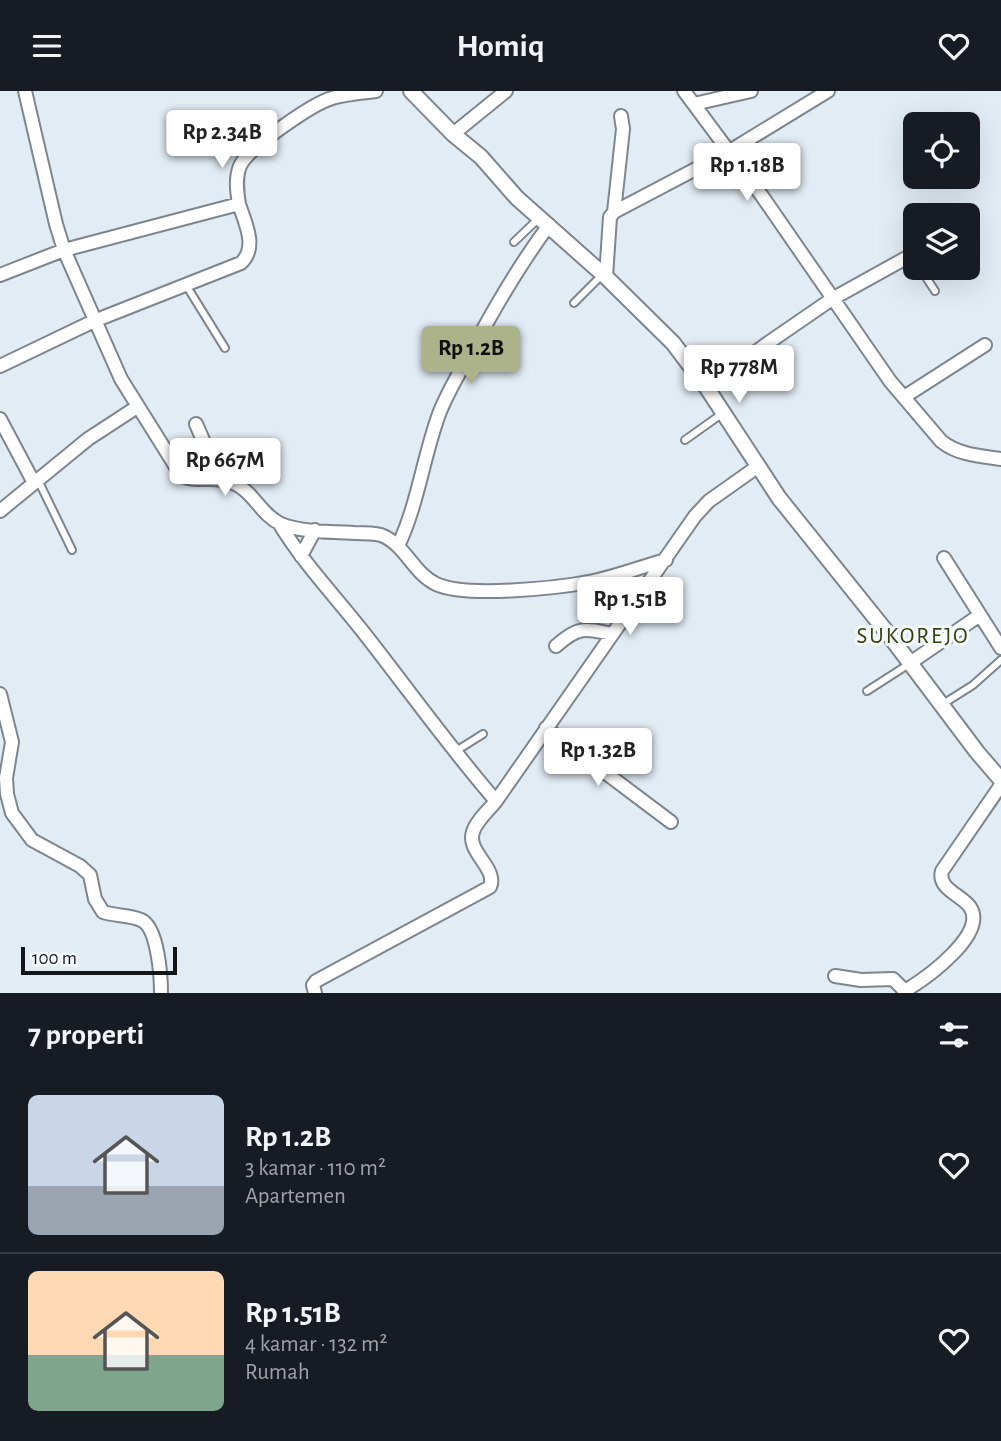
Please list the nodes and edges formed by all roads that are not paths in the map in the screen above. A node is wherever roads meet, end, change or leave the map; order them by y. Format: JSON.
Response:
{"nodes":[{"id":1,"x":24,"y":91,"type":"edge"},
{"id":2,"x":376,"y":91,"type":"edge"},
{"id":3,"x":411,"y":91,"type":"edge"},
{"id":4,"x":506,"y":91,"type":"edge"},
{"id":5,"x":684,"y":91,"type":"edge"},
{"id":6,"x":751,"y":91,"type":"edge"},
{"id":7,"x":828,"y":91,"type":"edge"},
{"id":8,"x":694,"y":104,"type":"junction"},
{"id":9,"x":621,"y":116,"type":"dead end"},
{"id":10,"x":453,"y":134,"type":"junction"},
{"id":11,"x":728,"y":152,"type":"junction"},
{"id":12,"x":239,"y":204,"type":"junction"},
{"id":13,"x":614,"y":212,"type":"junction"},
{"id":14,"x":544,"y":221,"type":"junction"},
{"id":15,"x":514,"y":242,"type":"dead end"},
{"id":16,"x":64,"y":250,"type":"junction"},
{"id":17,"x":903,"y":262,"type":"edge"},
{"id":18,"x":0,"y":275,"type":"edge"},
{"id":19,"x":605,"y":276,"type":"junction"},
{"id":20,"x":928,"y":280,"type":"edge"},
{"id":21,"x":186,"y":285,"type":"junction"},
{"id":22,"x":935,"y":291,"type":"dead end"},
{"id":23,"x":832,"y":299,"type":"junction"},
{"id":24,"x":574,"y":303,"type":"dead end"},
{"id":25,"x":94,"y":321,"type":"junction"},
{"id":26,"x":985,"y":345,"type":"dead end"},
{"id":27,"x":225,"y":348,"type":"dead end"},
{"id":28,"x":0,"y":366,"type":"edge"},
{"id":29,"x":707,"y":388,"type":"junction"},
{"id":30,"x":904,"y":397,"type":"junction"},
{"id":31,"x":137,"y":407,"type":"junction"},
{"id":32,"x":723,"y":413,"type":"junction"},
{"id":33,"x":0,"y":419,"type":"edge"},
{"id":34,"x":196,"y":424,"type":"dead end"},
{"id":35,"x":685,"y":440,"type":"dead end"},
{"id":36,"x":1001,"y":459,"type":"edge"},
{"id":37,"x":757,"y":467,"type":"junction"},
{"id":38,"x":220,"y":479,"type":"junction"},
{"id":39,"x":36,"y":481,"type":"junction"},
{"id":40,"x":0,"y":510,"type":"edge"},
{"id":41,"x":279,"y":523,"type":"junction"},
{"id":42,"x":315,"y":530,"type":"junction"},
{"id":43,"x":398,"y":546,"type":"junction"},
{"id":44,"x":72,"y":550,"type":"dead end"},
{"id":45,"x":301,"y":556,"type":"junction"},
{"id":46,"x":944,"y":558,"type":"dead end"},
{"id":47,"x":666,"y":559,"type":"junction"},
{"id":48,"x":980,"y":615,"type":"junction"},
{"id":49,"x":612,"y":634,"type":"junction"},
{"id":50,"x":556,"y":646,"type":"dead end"},
{"id":51,"x":1001,"y":648,"type":"edge"},
{"id":52,"x":1001,"y":660,"type":"edge"},
{"id":53,"x":910,"y":663,"type":"junction"},
{"id":54,"x":867,"y":691,"type":"dead end"},
{"id":55,"x":0,"y":694,"type":"edge"},
{"id":56,"x":941,"y":705,"type":"junction"},
{"id":57,"x":546,"y":728,"type":"junction"},
{"id":58,"x":484,"y":734,"type":"dead end"},
{"id":59,"x":454,"y":752,"type":"junction"},
{"id":60,"x":1001,"y":782,"type":"edge"},
{"id":61,"x":496,"y":801,"type":"junction"},
{"id":62,"x":671,"y":822,"type":"dead end"},
{"id":63,"x":835,"y":976,"type":"dead end"},
{"id":64,"x":161,"y":993,"type":"edge"},
{"id":65,"x":315,"y":993,"type":"edge"}],
"edges":[{"from":1,"to":16,"type":"street"},
{"from":2,"to":12,"type":"street"},
{"from":3,"to":10,"type":"street"},
{"from":4,"to":10,"type":"street"},
{"from":5,"to":8,"type":"street"},
{"from":6,"to":8,"type":"street"},
{"from":7,"to":11,"type":"street"},
{"from":8,"to":11,"type":"street"},
{"from":9,"to":13,"type":"street"},
{"from":10,"to":14,"type":"street"},
{"from":11,"to":13,"type":"street"},
{"from":11,"to":23,"type":"street"},
{"from":12,"to":16,"type":"street"},
{"from":12,"to":21,"type":"street"},
{"from":13,"to":19,"type":"street"},
{"from":14,"to":15,"type":"lane"},
{"from":14,"to":19,"type":"street"},
{"from":14,"to":43,"type":"street"},
{"from":16,"to":18,"type":"street"},
{"from":16,"to":25,"type":"street"},
{"from":17,"to":23,"type":"street"},
{"from":19,"to":24,"type":"lane"},
{"from":19,"to":29,"type":"street"},
{"from":20,"to":22,"type":"lane"},
{"from":21,"to":25,"type":"street"},
{"from":21,"to":27,"type":"lane"},
{"from":23,"to":29,"type":"street"},
{"from":23,"to":30,"type":"street"},
{"from":25,"to":28,"type":"street"},
{"from":25,"to":31,"type":"street"},
{"from":26,"to":30,"type":"street"},
{"from":29,"to":32,"type":"street"},
{"from":30,"to":36,"type":"street"},
{"from":31,"to":38,"type":"street"},
{"from":31,"to":39,"type":"street"},
{"from":32,"to":35,"type":"lane"},
{"from":32,"to":37,"type":"street"},
{"from":33,"to":39,"type":"street"},
{"from":34,"to":38,"type":"street"},
{"from":37,"to":47,"type":"street"},
{"from":37,"to":53,"type":"street"},
{"from":38,"to":41,"type":"street"},
{"from":39,"to":40,"type":"street"},
{"from":39,"to":44,"type":"lane"},
{"from":41,"to":42,"type":"street"},
{"from":41,"to":45,"type":"street"},
{"from":42,"to":43,"type":"street"},
{"from":42,"to":45,"type":"street"},
{"from":43,"to":47,"type":"street"},
{"from":45,"to":59,"type":"street"},
{"from":46,"to":48,"type":"street"},
{"from":47,"to":49,"type":"street"},
{"from":48,"to":51,"type":"street"},
{"from":48,"to":53,"type":"street"},
{"from":49,"to":50,"type":"street"},
{"from":49,"to":57,"type":"street"},
{"from":52,"to":56,"type":"lane"},
{"from":53,"to":54,"type":"lane"},
{"from":53,"to":56,"type":"street"},
{"from":55,"to":64,"type":"street"},
{"from":56,"to":60,"type":"street"},
{"from":57,"to":61,"type":"street"},
{"from":57,"to":62,"type":"street"},
{"from":58,"to":59,"type":"lane"},
{"from":59,"to":61,"type":"street"},
{"from":60,"to":63,"type":"street"},
{"from":61,"to":65,"type":"street"}]}
